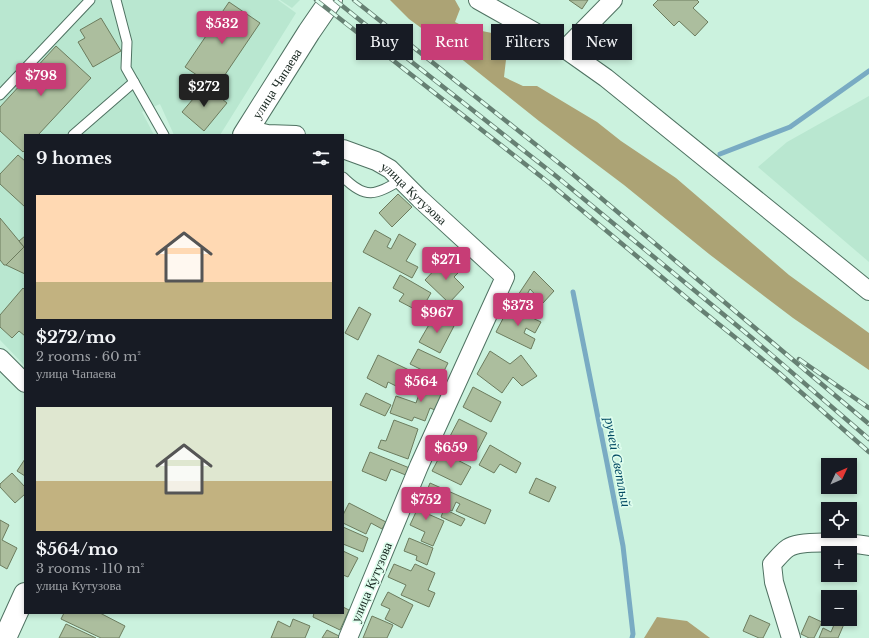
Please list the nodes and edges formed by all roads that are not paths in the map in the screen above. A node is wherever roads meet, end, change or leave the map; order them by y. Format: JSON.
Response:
{"nodes":[{"id":1,"x":90,"y":0,"type":"edge"},
{"id":2,"x":116,"y":0,"type":"edge"},
{"id":3,"x":331,"y":0,"type":"edge"},
{"id":4,"x":478,"y":0,"type":"edge"},
{"id":5,"x":614,"y":0,"type":"edge"},
{"id":6,"x":566,"y":49,"type":"junction"},
{"id":7,"x":134,"y":82,"type":"junction"},
{"id":8,"x":0,"y":95,"type":"edge"},
{"id":9,"x":246,"y":132,"type":"edge"},
{"id":10,"x":74,"y":134,"type":"edge"},
{"id":11,"x":163,"y":134,"type":"edge"},
{"id":12,"x":267,"y":134,"type":"edge"},
{"id":13,"x":344,"y":149,"type":"edge"},
{"id":14,"x":344,"y":178,"type":"edge"},
{"id":15,"x":401,"y":180,"type":"junction"},
{"id":16,"x":869,"y":291,"type":"edge"},
{"id":17,"x":0,"y":358,"type":"edge"},
{"id":18,"x":24,"y":382,"type":"edge"},
{"id":19,"x":869,"y":546,"type":"edge"},
{"id":20,"x":24,"y":596,"type":"edge"},
{"id":21,"x":5,"y":638,"type":"edge"},
{"id":22,"x":348,"y":638,"type":"edge"},
{"id":23,"x":791,"y":638,"type":"edge"}],
"edges":[{"from":1,"to":8,"type":"lane"},
{"from":2,"to":7,"type":"lane"},
{"from":3,"to":9,"type":"street","name":"улица Чапаева"},
{"from":4,"to":6,"type":"street"},
{"from":5,"to":6,"type":"street"},
{"from":6,"to":16,"type":"street"},
{"from":7,"to":10,"type":"lane"},
{"from":7,"to":11,"type":"lane"},
{"from":9,"to":12,"type":"street"},
{"from":13,"to":15,"type":"street","name":"улица Кутузова"},
{"from":14,"to":15,"type":"lane"},
{"from":15,"to":22,"type":"street","name":"улица Кутузова"},
{"from":17,"to":18,"type":"street"},
{"from":19,"to":23,"type":"street"},
{"from":20,"to":21,"type":"street"}]}
